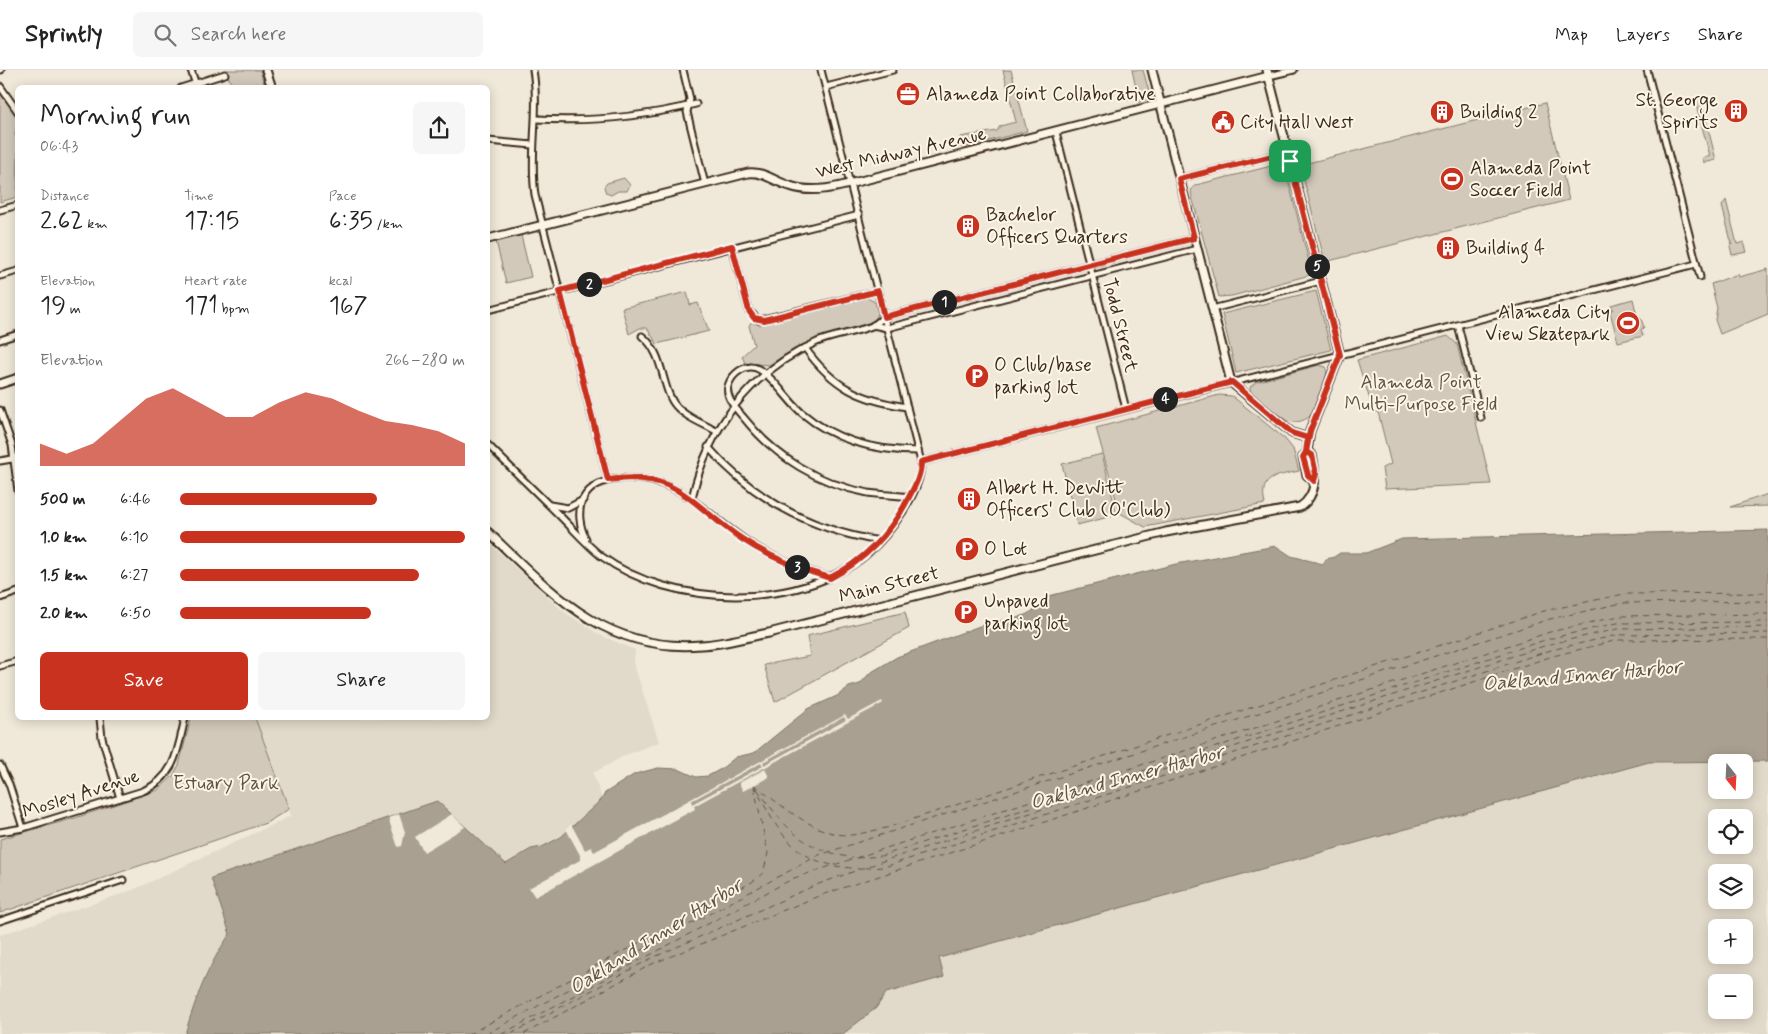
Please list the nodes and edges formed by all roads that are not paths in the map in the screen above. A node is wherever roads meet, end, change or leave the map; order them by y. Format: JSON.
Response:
{"nodes":[{"id":1,"x":192,"y":70,"type":"edge"},
{"id":2,"x":266,"y":70,"type":"edge"},
{"id":3,"x":534,"y":70,"type":"edge"},
{"id":4,"x":683,"y":70,"type":"edge"},
{"id":5,"x":821,"y":70,"type":"edge"},
{"id":6,"x":893,"y":70,"type":"edge"},
{"id":7,"x":1152,"y":70,"type":"edge"},
{"id":8,"x":1294,"y":70,"type":"edge"},
{"id":9,"x":1647,"y":70,"type":"edge"},
{"id":10,"x":1268,"y":73,"type":"edge"},
{"id":11,"x":225,"y":74,"type":"dead end"},
{"id":12,"x":196,"y":85,"type":"edge"},
{"id":13,"x":271,"y":85,"type":"edge"},
{"id":14,"x":0,"y":86,"type":"edge"},
{"id":15,"x":826,"y":87,"type":"junction"},
{"id":16,"x":696,"y":104,"type":"dead end"},
{"id":17,"x":1161,"y":105,"type":"junction"},
{"id":18,"x":689,"y":106,"type":"junction"},
{"id":19,"x":15,"y":108,"type":"edge"},
{"id":20,"x":536,"y":119,"type":"junction"},
{"id":21,"x":1056,"y":132,"type":"junction"},
{"id":22,"x":490,"y":141,"type":"edge"},
{"id":23,"x":533,"y":146,"type":"junction"},
{"id":24,"x":1288,"y":152,"type":"junction"},
{"id":25,"x":1179,"y":179,"type":"junction"},
{"id":26,"x":705,"y":184,"type":"junction"},
{"id":27,"x":851,"y":184,"type":"junction"},
{"id":28,"x":15,"y":206,"type":"edge"},
{"id":29,"x":0,"y":210,"type":"edge"},
{"id":30,"x":858,"y":215,"type":"junction"},
{"id":31,"x":543,"y":225,"type":"junction"},
{"id":32,"x":490,"y":238,"type":"edge"},
{"id":33,"x":1194,"y":238,"type":"junction"},
{"id":34,"x":732,"y":246,"type":"junction"},
{"id":35,"x":1197,"y":249,"type":"junction"},
{"id":36,"x":1696,"y":264,"type":"junction"},
{"id":37,"x":1090,"y":265,"type":"junction"},
{"id":38,"x":15,"y":271,"type":"edge"},
{"id":39,"x":0,"y":276,"type":"edge"},
{"id":40,"x":1092,"y":276,"type":"junction"},
{"id":41,"x":1700,"y":277,"type":"dead end"},
{"id":42,"x":1321,"y":281,"type":"junction"},
{"id":43,"x":1016,"y":284,"type":"junction"},
{"id":44,"x":560,"y":291,"type":"junction"},
{"id":45,"x":878,"y":291,"type":"junction"},
{"id":46,"x":1018,"y":294,"type":"junction"},
{"id":47,"x":960,"y":298,"type":"junction"},
{"id":48,"x":490,"y":309,"type":"edge"},
{"id":49,"x":962,"y":309,"type":"junction"},
{"id":50,"x":1212,"y":309,"type":"junction"},
{"id":51,"x":884,"y":317,"type":"junction"},
{"id":52,"x":1458,"y":325,"type":"junction"},
{"id":53,"x":873,"y":326,"type":"junction"},
{"id":54,"x":887,"y":328,"type":"junction"},
{"id":55,"x":15,"y":335,"type":"edge"},
{"id":56,"x":642,"y":336,"type":"dead end"},
{"id":57,"x":0,"y":340,"type":"edge"},
{"id":58,"x":805,"y":348,"type":"junction"},
{"id":59,"x":1340,"y":355,"type":"junction"},
{"id":60,"x":766,"y":373,"type":"junction"},
{"id":61,"x":15,"y":379,"type":"edge"},
{"id":62,"x":1232,"y":382,"type":"junction"},
{"id":63,"x":0,"y":384,"type":"edge"},
{"id":64,"x":734,"y":405,"type":"junction"},
{"id":65,"x":907,"y":406,"type":"junction"},
{"id":66,"x":1126,"y":409,"type":"junction"},
{"id":67,"x":0,"y":410,"type":"edge"},
{"id":68,"x":1481,"y":418,"type":"dead end"},
{"id":69,"x":716,"y":431,"type":"junction"},
{"id":70,"x":1308,"y":438,"type":"junction"},
{"id":71,"x":490,"y":447,"type":"edge"},
{"id":72,"x":708,"y":447,"type":"junction"},
{"id":73,"x":918,"y":451,"type":"junction"},
{"id":74,"x":15,"y":456,"type":"edge"},
{"id":75,"x":15,"y":459,"type":"edge"},
{"id":76,"x":0,"y":461,"type":"edge"},
{"id":77,"x":921,"y":462,"type":"junction"},
{"id":78,"x":608,"y":480,"type":"junction"},
{"id":79,"x":910,"y":497,"type":"junction"},
{"id":80,"x":692,"y":498,"type":"junction"},
{"id":81,"x":583,"y":499,"type":"junction"},
{"id":82,"x":548,"y":504,"type":"junction"},
{"id":83,"x":490,"y":534,"type":"edge"},
{"id":84,"x":880,"y":541,"type":"junction"},
{"id":85,"x":589,"y":544,"type":"junction"},
{"id":86,"x":830,"y":578,"type":"junction"},
{"id":87,"x":15,"y":593,"type":"edge"},
{"id":88,"x":0,"y":598,"type":"edge"},
{"id":89,"x":15,"y":662,"type":"edge"},
{"id":90,"x":0,"y":666,"type":"edge"},
{"id":91,"x":100,"y":720,"type":"edge"},
{"id":92,"x":185,"y":720,"type":"edge"},
{"id":93,"x":0,"y":765,"type":"edge"},
{"id":94,"x":120,"y":798,"type":"junction"},
{"id":95,"x":23,"y":828,"type":"junction"},
{"id":96,"x":0,"y":832,"type":"edge"},
{"id":97,"x":123,"y":880,"type":"dead end"},
{"id":98,"x":0,"y":921,"type":"edge"}],
"edges":[{"from":1,"to":12,"type":"street"},
{"from":2,"to":13,"type":"street"},
{"from":3,"to":20,"type":"street"},
{"from":4,"to":18,"type":"street"},
{"from":5,"to":15,"type":"street"},
{"from":6,"to":15,"type":"street"},
{"from":7,"to":17,"type":"street"},
{"from":8,"to":10,"type":"street","name":"West Midway Avenue"},
{"from":9,"to":36,"type":"street"},
{"from":10,"to":17,"type":"street","name":"West Midway Avenue"},
{"from":10,"to":24,"type":"street"},
{"from":11,"to":12,"type":"street"},
{"from":14,"to":19,"type":"street"},
{"from":15,"to":27,"type":"street"},
{"from":16,"to":18,"type":"street"},
{"from":17,"to":21,"type":"street","name":"West Midway Avenue"},
{"from":17,"to":25,"type":"street"},
{"from":18,"to":20,"type":"street"},
{"from":18,"to":26,"type":"street"},
{"from":20,"to":23,"type":"street"},
{"from":21,"to":27,"type":"street","name":"West Midway Avenue"},
{"from":21,"to":37,"type":"street","name":"Todd Street"},
{"from":22,"to":23,"type":"street"},
{"from":23,"to":31,"type":"street"},
{"from":24,"to":25,"type":"street"},
{"from":24,"to":42,"type":"street"},
{"from":25,"to":33,"type":"street"},
{"from":26,"to":27,"type":"street","name":"West Midway Avenue"},
{"from":26,"to":31,"type":"street","name":"West Midway Avenue"},
{"from":27,"to":30,"type":"street"},
{"from":28,"to":29,"type":"street"},
{"from":30,"to":34,"type":"street"},
{"from":30,"to":45,"type":"street"},
{"from":31,"to":32,"type":"street","name":"West Midway Avenue"},
{"from":31,"to":44,"type":"street"},
{"from":33,"to":35,"type":"street"},
{"from":33,"to":37,"type":"street"},
{"from":34,"to":44,"type":"street"},
{"from":34,"to":45,"type":"street"},
{"from":35,"to":40,"type":"street"},
{"from":35,"to":50,"type":"street"},
{"from":36,"to":41,"type":"street"},
{"from":36,"to":52,"type":"street"},
{"from":37,"to":40,"type":"street","name":"Todd Street"},
{"from":37,"to":43,"type":"street"},
{"from":38,"to":39,"type":"street"},
{"from":40,"to":46,"type":"street"},
{"from":40,"to":66,"type":"street","name":"Todd Street"},
{"from":42,"to":50,"type":"street"},
{"from":42,"to":59,"type":"street"},
{"from":43,"to":46,"type":"street"},
{"from":43,"to":47,"type":"street"},
{"from":44,"to":48,"type":"street"},
{"from":44,"to":78,"type":"street"},
{"from":45,"to":51,"type":"street"},
{"from":46,"to":49,"type":"street"},
{"from":47,"to":49,"type":"street"},
{"from":47,"to":51,"type":"street"},
{"from":49,"to":54,"type":"street"},
{"from":50,"to":62,"type":"street"},
{"from":51,"to":53,"type":"street"},
{"from":51,"to":54,"type":"street"},
{"from":52,"to":59,"type":"street"},
{"from":52,"to":68,"type":"street"},
{"from":53,"to":54,"type":"street"},
{"from":53,"to":58,"type":"street"},
{"from":54,"to":65,"type":"street"},
{"from":55,"to":57,"type":"street"},
{"from":56,"to":69,"type":"street"},
{"from":58,"to":60,"type":"street"},
{"from":58,"to":65,"type":"street"},
{"from":59,"to":62,"type":"street"},
{"from":59,"to":70,"type":"street"},
{"from":60,"to":64,"type":"street"},
{"from":60,"to":64,"type":"street"},
{"from":60,"to":73,"type":"street"},
{"from":61,"to":63,"type":"street"},
{"from":62,"to":66,"type":"street"},
{"from":62,"to":70,"type":"street"},
{"from":64,"to":69,"type":"street"},
{"from":64,"to":79,"type":"street"},
{"from":65,"to":73,"type":"street"},
{"from":66,"to":77,"type":"street"},
{"from":67,"to":74,"type":"street"},
{"from":69,"to":72,"type":"street"},
{"from":70,"to":83,"type":"street","name":"Main Street"},
{"from":71,"to":82,"type":"street"},
{"from":72,"to":80,"type":"street"},
{"from":72,"to":84,"type":"street"},
{"from":73,"to":77,"type":"street"},
{"from":75,"to":76,"type":"street"},
{"from":77,"to":79,"type":"street"},
{"from":78,"to":80,"type":"street"},
{"from":78,"to":81,"type":"street"},
{"from":79,"to":84,"type":"street"},
{"from":80,"to":86,"type":"street"},
{"from":81,"to":82,"type":"street"},
{"from":81,"to":85,"type":"street"},
{"from":82,"to":85,"type":"street"},
{"from":84,"to":86,"type":"street"},
{"from":85,"to":86,"type":"street"},
{"from":87,"to":88,"type":"street"},
{"from":89,"to":90,"type":"street"},
{"from":91,"to":94,"type":"street"},
{"from":92,"to":94,"type":"street","name":"Mosley Avenue"},
{"from":93,"to":95,"type":"street"},
{"from":94,"to":95,"type":"street","name":"Mosley Avenue"},
{"from":95,"to":96,"type":"street","name":"Mosley Avenue"},
{"from":97,"to":98,"type":"street"}]}
